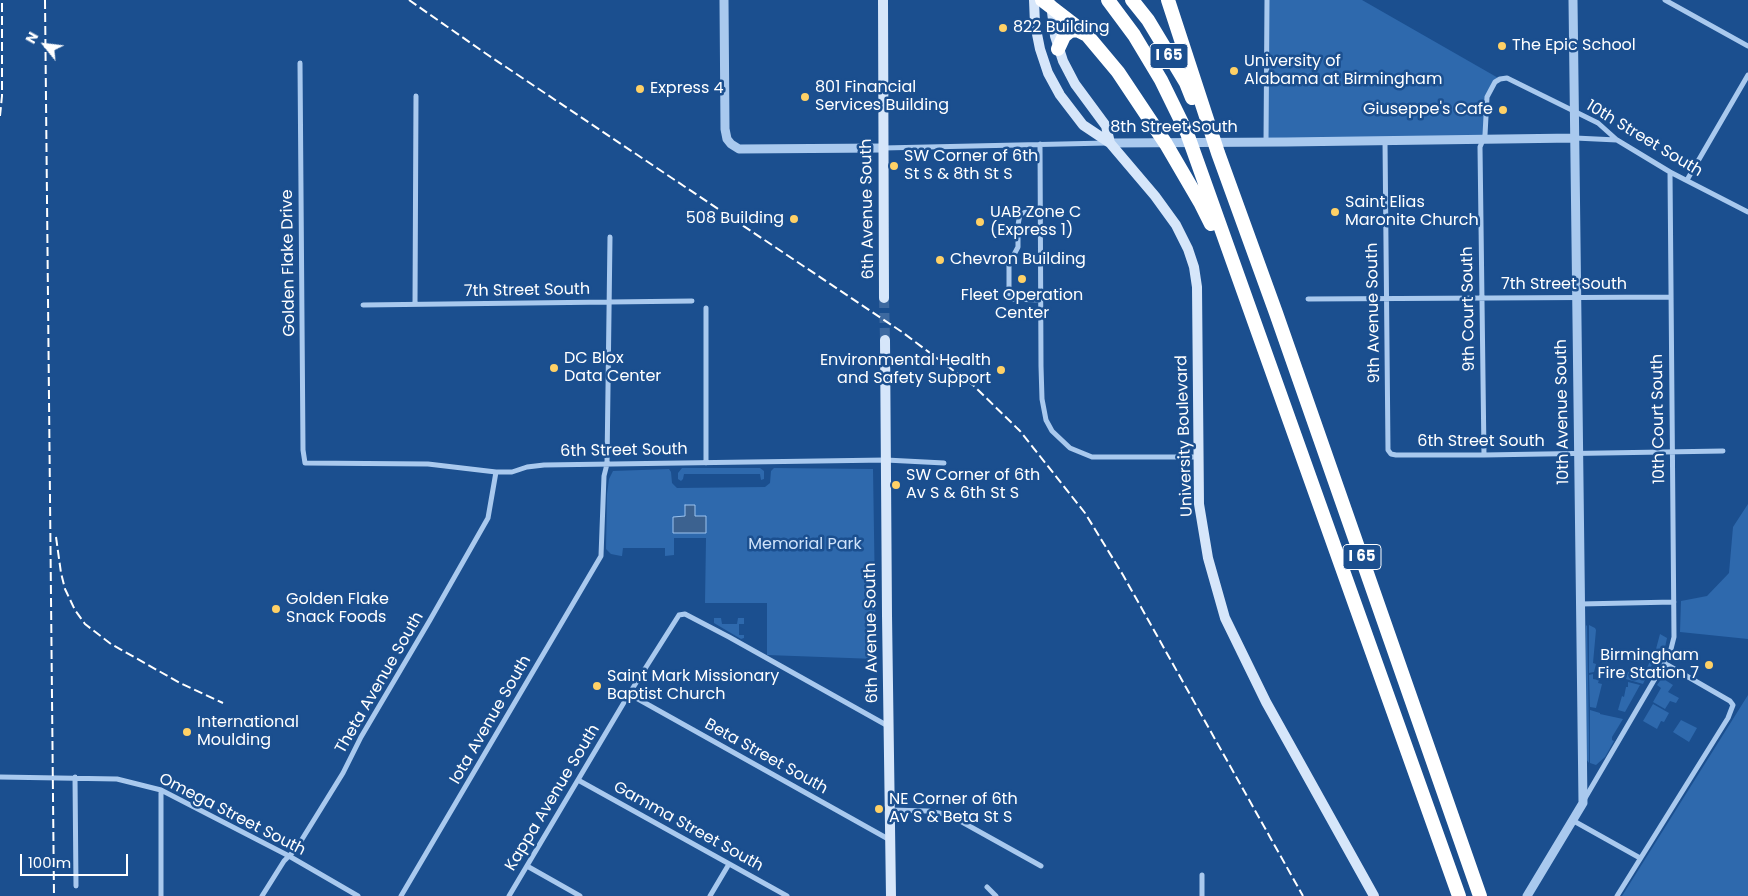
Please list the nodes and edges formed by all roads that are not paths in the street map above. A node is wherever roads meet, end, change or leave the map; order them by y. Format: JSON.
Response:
{"nodes":[{"id":1,"x":724,"y":0,"type":"edge"},
{"id":2,"x":883,"y":0,"type":"edge"},
{"id":3,"x":1034,"y":0,"type":"edge"},
{"id":4,"x":1108,"y":0,"type":"edge"},
{"id":5,"x":1132,"y":0,"type":"edge"},
{"id":6,"x":1168,"y":0,"type":"edge"},
{"id":7,"x":1267,"y":0,"type":"edge"},
{"id":8,"x":1573,"y":0,"type":"edge"},
{"id":9,"x":1664,"y":0,"type":"edge"},
{"id":10,"x":1048,"y":2,"type":"edge"},
{"id":11,"x":1087,"y":35,"type":"junction"},
{"id":12,"x":1748,"y":46,"type":"edge"},
{"id":13,"x":1058,"y":49,"type":"junction"},
{"id":14,"x":300,"y":63,"type":"dead end"},
{"id":15,"x":1748,"y":75,"type":"edge"},
{"id":16,"x":1500,"y":79,"type":"joint"},
{"id":17,"x":416,"y":96,"type":"dead end"},
{"id":18,"x":1573,"y":112,"type":"junction"},
{"id":19,"x":1203,"y":115,"type":"junction"},
{"id":20,"x":1575,"y":138,"type":"junction"},
{"id":21,"x":1484,"y":140,"type":"junction"},
{"id":22,"x":1617,"y":140,"type":"junction"},
{"id":23,"x":1385,"y":141,"type":"junction"},
{"id":24,"x":1266,"y":142,"type":"junction"},
{"id":25,"x":1110,"y":143,"type":"junction"},
{"id":26,"x":1040,"y":144,"type":"junction"},
{"id":27,"x":882,"y":148,"type":"junction"},
{"id":28,"x":1670,"y":172,"type":"junction"},
{"id":29,"x":1687,"y":180,"type":"junction"},
{"id":30,"x":1040,"y":211,"type":"junction"},
{"id":31,"x":1748,"y":212,"type":"edge"},
{"id":32,"x":610,"y":236,"type":"dead end"},
{"id":33,"x":1245,"y":295,"type":"junction"},
{"id":34,"x":1577,"y":297,"type":"junction"},
{"id":35,"x":1671,"y":297,"type":"junction"},
{"id":36,"x":884,"y":298,"type":"tunnel mouth"},
{"id":37,"x":1387,"y":298,"type":"junction"},
{"id":38,"x":1482,"y":298,"type":"junction"},
{"id":39,"x":692,"y":300,"type":"dead end"},
{"id":40,"x":1041,"y":300,"type":"junction"},
{"id":41,"x":1308,"y":300,"type":"dead end"},
{"id":42,"x":608,"y":302,"type":"junction"},
{"id":43,"x":415,"y":304,"type":"junction"},
{"id":44,"x":363,"y":305,"type":"dead end"},
{"id":45,"x":706,"y":308,"type":"dead end"},
{"id":46,"x":885,"y":340,"type":"tunnel mouth"},
{"id":47,"x":1722,"y":451,"type":"dead end"},
{"id":48,"x":1672,"y":452,"type":"junction"},
{"id":49,"x":1578,"y":453,"type":"junction"},
{"id":50,"x":1391,"y":454,"type":"joint"},
{"id":51,"x":1484,"y":455,"type":"junction"},
{"id":52,"x":1199,"y":457,"type":"junction"},
{"id":53,"x":886,"y":460,"type":"junction"},
{"id":54,"x":706,"y":462,"type":"junction"},
{"id":55,"x":305,"y":463,"type":"joint"},
{"id":56,"x":944,"y":463,"type":"dead end"},
{"id":57,"x":607,"y":464,"type":"junction"},
{"id":58,"x":496,"y":472,"type":"junction"},
{"id":59,"x":1674,"y":602,"type":"junction"},
{"id":60,"x":1580,"y":604,"type":"junction"},
{"id":61,"x":1664,"y":663,"type":"junction"},
{"id":62,"x":629,"y":694,"type":"junction"},
{"id":63,"x":888,"y":726,"type":"junction"},
{"id":64,"x":0,"y":777,"type":"edge"},
{"id":65,"x":75,"y":777,"type":"junction"},
{"id":66,"x":578,"y":780,"type":"junction"},
{"id":67,"x":161,"y":790,"type":"junction"},
{"id":68,"x":1583,"y":802,"type":"junction"},
{"id":69,"x":890,"y":810,"type":"junction"},
{"id":70,"x":1572,"y":820,"type":"junction"},
{"id":71,"x":890,"y":840,"type":"junction"},
{"id":72,"x":289,"y":856,"type":"junction"},
{"id":73,"x":1640,"y":858,"type":"junction"},
{"id":74,"x":729,"y":864,"type":"junction"},
{"id":75,"x":527,"y":866,"type":"junction"},
{"id":76,"x":1041,"y":866,"type":"dead end"},
{"id":77,"x":1202,"y":876,"type":"dead end"},
{"id":78,"x":76,"y":886,"type":"dead end"},
{"id":79,"x":987,"y":887,"type":"dead end"},
{"id":80,"x":161,"y":896,"type":"edge"},
{"id":81,"x":262,"y":896,"type":"edge"},
{"id":82,"x":358,"y":896,"type":"edge"},
{"id":83,"x":401,"y":896,"type":"edge"},
{"id":84,"x":509,"y":896,"type":"edge"},
{"id":85,"x":580,"y":896,"type":"edge"},
{"id":86,"x":710,"y":896,"type":"edge"},
{"id":87,"x":787,"y":896,"type":"edge"},
{"id":88,"x":891,"y":896,"type":"edge"},
{"id":89,"x":996,"y":896,"type":"edge"},
{"id":90,"x":1202,"y":896,"type":"edge"},
{"id":91,"x":1374,"y":896,"type":"edge"},
{"id":92,"x":1459,"y":896,"type":"edge"},
{"id":93,"x":1480,"y":896,"type":"edge"},
{"id":94,"x":1527,"y":896,"type":"edge"},
{"id":95,"x":1617,"y":896,"type":"edge"}],
"edges":[{"from":1,"to":27,"type":"street","name":"8th Street South"},
{"from":2,"to":27,"type":"main road","name":"6th Avenue South"},
{"from":3,"to":25,"type":"main road","name":"University Boulevard"},
{"from":4,"to":33,"type":"highway","number":"I 65"},
{"from":5,"to":19,"type":"highway","number":"I 65"},
{"from":6,"to":19,"type":"highway"},
{"from":7,"to":24,"type":"street"},
{"from":8,"to":18,"type":"street","name":"10th Avenue South"},
{"from":9,"to":12,"type":"street"},
{"from":10,"to":11,"type":"highway"},
{"from":10,"to":13,"type":"main road","name":"University Boulevard"},
{"from":11,"to":13,"type":"highway"},
{"from":11,"to":33,"type":"highway"},
{"from":13,"to":25,"type":"main road","name":"University Boulevard"},
{"from":14,"to":55,"type":"street","name":"Golden Flake Drive"},
{"from":15,"to":29,"type":"street"},
{"from":16,"to":18,"type":"street","name":"10th Street South"},
{"from":16,"to":21,"type":"street","name":"9th Court South"},
{"from":17,"to":43,"type":"street"},
{"from":18,"to":20,"type":"street","name":"10th Avenue South"},
{"from":18,"to":22,"type":"street","name":"10th Street South"},
{"from":19,"to":93,"type":"highway","number":"I 65"},
{"from":20,"to":21,"type":"street","name":"8th Street South"},
{"from":20,"to":22,"type":"street","name":"8th Street South"},
{"from":20,"to":34,"type":"street","name":"10th Avenue South"},
{"from":21,"to":23,"type":"street","name":"8th Street South"},
{"from":21,"to":38,"type":"street","name":"9th Court South"},
{"from":22,"to":28,"type":"street","name":"10th Street South"},
{"from":23,"to":24,"type":"street","name":"8th Street South"},
{"from":23,"to":37,"type":"street","name":"9th Avenue South"},
{"from":24,"to":25,"type":"street","name":"8th Street South"},
{"from":25,"to":26,"type":"street","name":"8th Street South"},
{"from":25,"to":52,"type":"main road","name":"University Boulevard"},
{"from":26,"to":27,"type":"street","name":"8th Street South"},
{"from":26,"to":30,"type":"street"},
{"from":27,"to":36,"type":"main road","name":"6th Avenue South"},
{"from":28,"to":29,"type":"street","name":"10th Street South"},
{"from":28,"to":35,"type":"street","name":"10th Court South"},
{"from":29,"to":31,"type":"street","name":"10th Street South"},
{"from":30,"to":40,"type":"street"},
{"from":30,"to":40,"type":"street"},
{"from":32,"to":42,"type":"street"},
{"from":33,"to":92,"type":"highway","number":"I 65"},
{"from":34,"to":35,"type":"street","name":"7th Street South"},
{"from":34,"to":38,"type":"street","name":"7th Street South"},
{"from":34,"to":49,"type":"street","name":"10th Avenue South"},
{"from":35,"to":48,"type":"street","name":"10th Court South"},
{"from":37,"to":38,"type":"street","name":"7th Street South"},
{"from":37,"to":41,"type":"street","name":"7th Street South"},
{"from":37,"to":50,"type":"street","name":"9th Avenue South"},
{"from":38,"to":51,"type":"street","name":"9th Court South"},
{"from":39,"to":42,"type":"street","name":"7th Street South"},
{"from":40,"to":52,"type":"street"},
{"from":42,"to":43,"type":"street","name":"7th Street South"},
{"from":42,"to":57,"type":"street"},
{"from":43,"to":44,"type":"street","name":"7th Street South"},
{"from":45,"to":54,"type":"street"},
{"from":46,"to":53,"type":"main road","name":"6th Avenue South"},
{"from":47,"to":48,"type":"street","name":"6th Street South"},
{"from":48,"to":49,"type":"street","name":"6th Street South"},
{"from":48,"to":59,"type":"street","name":"10th Court South"},
{"from":49,"to":51,"type":"street","name":"6th Street South"},
{"from":49,"to":60,"type":"street","name":"10th Avenue South"},
{"from":50,"to":51,"type":"street","name":"6th Street South"},
{"from":52,"to":91,"type":"main road","name":"University Boulevard"},
{"from":53,"to":54,"type":"street","name":"6th Street South"},
{"from":53,"to":56,"type":"street","name":"6th Street South"},
{"from":53,"to":63,"type":"main road","name":"6th Avenue South"},
{"from":54,"to":57,"type":"street","name":"6th Street South"},
{"from":55,"to":58,"type":"street","name":"6th Street South"},
{"from":57,"to":58,"type":"street","name":"6th Street South"},
{"from":57,"to":83,"type":"street","name":"Iota Avenue South"},
{"from":58,"to":72,"type":"street","name":"Theta Avenue South"},
{"from":59,"to":60,"type":"street"},
{"from":59,"to":61,"type":"street","name":"10th Court South"},
{"from":60,"to":68,"type":"street","name":"10th Avenue South"},
{"from":61,"to":68,"type":"street","name":"10th Court South"},
{"from":61,"to":73,"type":"street"},
{"from":62,"to":63,"type":"street","name":"Kappa Avenue South"},
{"from":62,"to":66,"type":"street","name":"Kappa Avenue South"},
{"from":62,"to":71,"type":"street","name":"Beta Street South"},
{"from":63,"to":69,"type":"main road","name":"6th Avenue South"},
{"from":64,"to":65,"type":"street","name":"Omega Street South"},
{"from":65,"to":67,"type":"street","name":"Omega Street South"},
{"from":65,"to":78,"type":"street"},
{"from":66,"to":74,"type":"street","name":"Gamma Street South"},
{"from":66,"to":75,"type":"street","name":"Kappa Avenue South"},
{"from":67,"to":72,"type":"street","name":"Omega Street South"},
{"from":67,"to":80,"type":"street"},
{"from":68,"to":70,"type":"street"},
{"from":69,"to":71,"type":"main road","name":"6th Avenue South"},
{"from":69,"to":76,"type":"street"},
{"from":70,"to":73,"type":"street"},
{"from":70,"to":94,"type":"street"},
{"from":71,"to":88,"type":"main road","name":"6th Avenue South"},
{"from":72,"to":81,"type":"street","name":"Theta Avenue South"},
{"from":72,"to":82,"type":"street","name":"Omega Street South"},
{"from":73,"to":95,"type":"street"},
{"from":74,"to":86,"type":"street"},
{"from":74,"to":87,"type":"street","name":"Gamma Street South"},
{"from":75,"to":84,"type":"street","name":"Kappa Avenue South"},
{"from":75,"to":85,"type":"street"},
{"from":77,"to":90,"type":"street"},
{"from":79,"to":89,"type":"street"}]}
